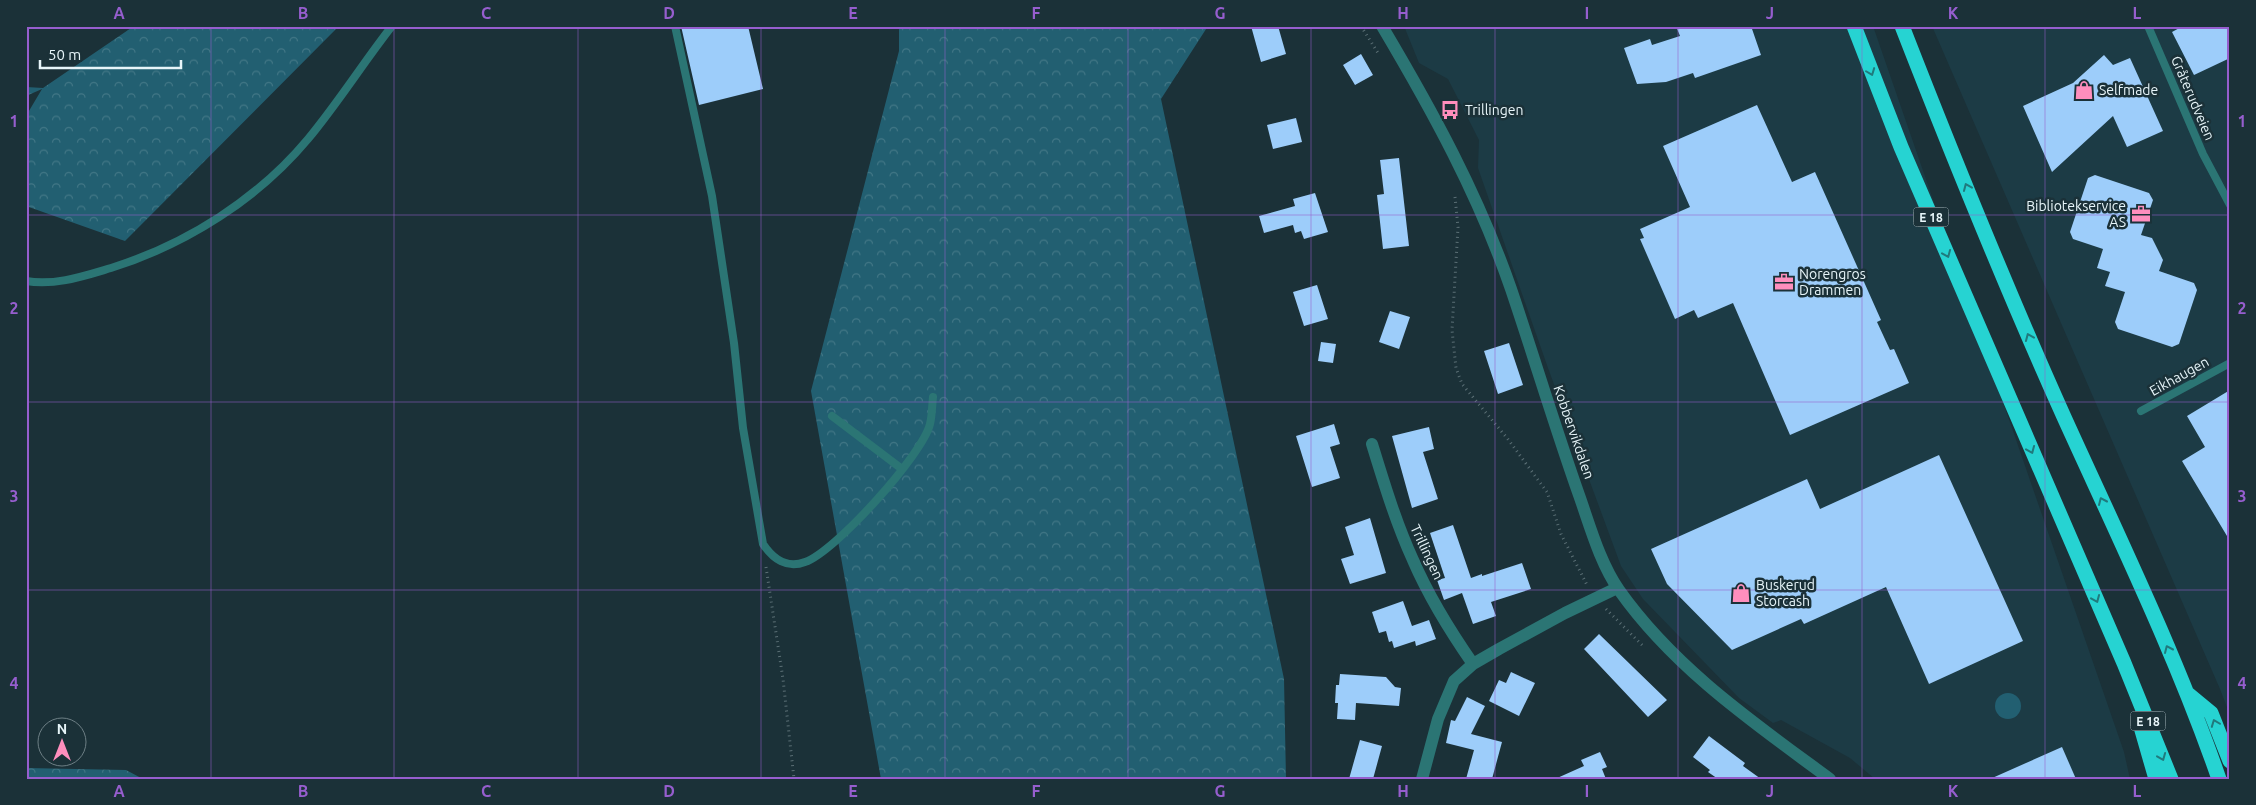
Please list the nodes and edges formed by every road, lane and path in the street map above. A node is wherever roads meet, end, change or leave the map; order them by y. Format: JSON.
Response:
{"nodes":[{"id":1,"x":392,"y":26,"type":"edge"},
{"id":2,"x":675,"y":26,"type":"edge"},
{"id":3,"x":1361,"y":26,"type":"edge"},
{"id":4,"x":1382,"y":26,"type":"edge"},
{"id":5,"x":1854,"y":26,"type":"edge"},
{"id":6,"x":1902,"y":26,"type":"edge"},
{"id":7,"x":2148,"y":26,"type":"edge"},
{"id":8,"x":1379,"y":55,"type":"dead end"},
{"id":9,"x":1452,"y":188,"type":"dead end"},
{"id":10,"x":2230,"y":206,"type":"edge"},
{"id":11,"x":26,"y":281,"type":"edge"},
{"id":12,"x":2230,"y":363,"type":"edge"},
{"id":13,"x":933,"y":397,"type":"dead end"},
{"id":14,"x":2141,"y":412,"type":"dead end"},
{"id":15,"x":832,"y":416,"type":"dead end"},
{"id":16,"x":1372,"y":444,"type":"dead end"},
{"id":17,"x":902,"y":469,"type":"junction"},
{"id":18,"x":763,"y":544,"type":"junction"},
{"id":19,"x":1617,"y":588,"type":"junction"},
{"id":20,"x":1591,"y":590,"type":"dead end"},
{"id":21,"x":2124,"y":663,"type":"junction"},
{"id":22,"x":1473,"y":664,"type":"junction"},
{"id":23,"x":2188,"y":694,"type":"junction"},
{"id":24,"x":2230,"y":761,"type":"edge"},
{"id":25,"x":794,"y":779,"type":"edge"},
{"id":26,"x":1422,"y":779,"type":"edge"},
{"id":27,"x":1830,"y":779,"type":"edge"},
{"id":28,"x":2156,"y":779,"type":"edge"},
{"id":29,"x":2171,"y":779,"type":"edge"},
{"id":30,"x":2219,"y":779,"type":"edge"}],
"edges":[{"from":1,"to":11,"type":"lane"},
{"from":2,"to":18,"type":"lane"},
{"from":3,"to":8,"type":"path"},
{"from":4,"to":19,"type":"street","name":"Kobbervikdalen"},
{"from":5,"to":21,"type":"highway","number":"E 18","one_way":true},
{"from":23,"to":6,"type":"highway","one_way":true},
{"from":7,"to":10,"type":"lane","name":"Gråterudveien"},
{"from":9,"to":20,"type":"path"},
{"from":12,"to":14,"type":"lane","name":"Eikhaugen"},
{"from":13,"to":17,"type":"lane"},
{"from":15,"to":17,"type":"lane"},
{"from":16,"to":22,"type":"street","name":"Trillingen"},
{"from":17,"to":18,"type":"lane"},
{"from":18,"to":25,"type":"path"},
{"from":19,"to":22,"type":"street"},
{"from":19,"to":27,"type":"street","name":"Kobbervikdalen"},
{"from":21,"to":28,"type":"highway"},
{"from":21,"to":29,"type":"highway","number":"E 18","one_way":true},
{"from":22,"to":26,"type":"street"},
{"from":24,"to":23,"type":"highway","one_way":true},
{"from":23,"to":30,"type":"highway"}]}
